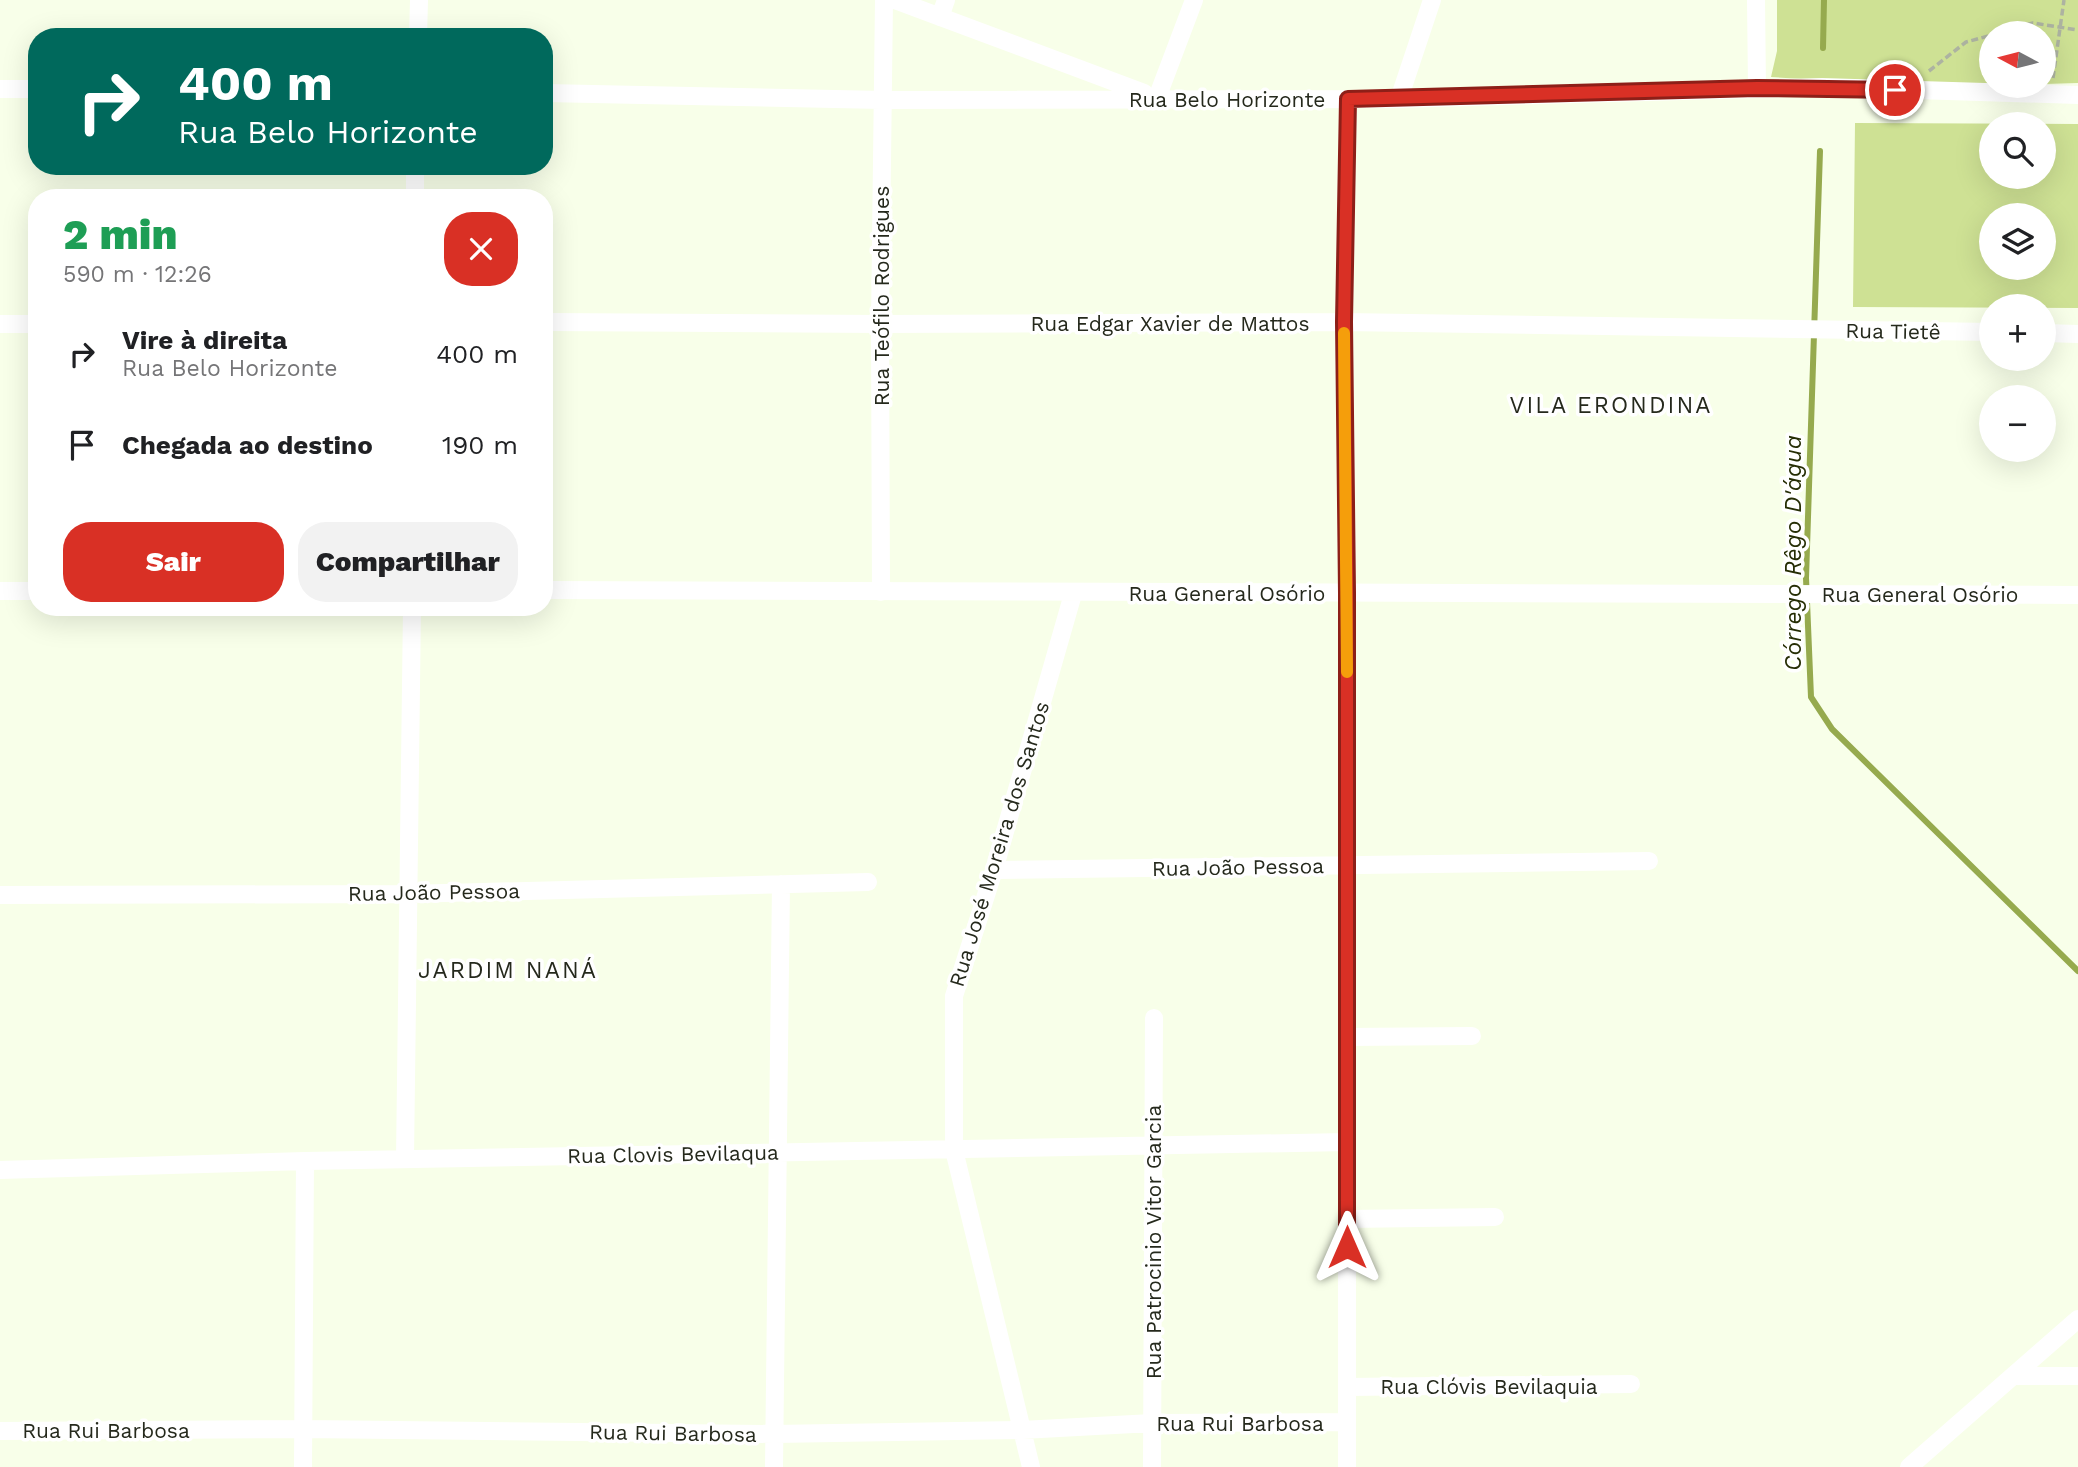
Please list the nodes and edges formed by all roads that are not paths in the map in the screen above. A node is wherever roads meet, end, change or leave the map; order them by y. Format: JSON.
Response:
{"nodes":[{"id":1,"x":419,"y":0,"type":"edge"},
{"id":2,"x":884,"y":0,"type":"edge"},
{"id":3,"x":894,"y":0,"type":"edge"},
{"id":4,"x":1194,"y":0,"type":"edge"},
{"id":5,"x":1432,"y":0,"type":"edge"},
{"id":6,"x":1756,"y":0,"type":"edge"},
{"id":7,"x":943,"y":8,"type":"edge"},
{"id":8,"x":418,"y":28,"type":"edge"},
{"id":9,"x":1757,"y":88,"type":"junction"},
{"id":10,"x":0,"y":89,"type":"edge"},
{"id":11,"x":28,"y":89,"type":"edge"},
{"id":12,"x":553,"y":93,"type":"edge"},
{"id":13,"x":2078,"y":95,"type":"edge"},
{"id":14,"x":1157,"y":98,"type":"junction"},
{"id":15,"x":1348,"y":99,"type":"junction"},
{"id":16,"x":1399,"y":99,"type":"junction"},
{"id":17,"x":883,"y":100,"type":"junction"},
{"id":18,"x":1344,"y":322,"type":"junction"},
{"id":19,"x":553,"y":323,"type":"edge"},
{"id":20,"x":0,"y":324,"type":"edge"},
{"id":21,"x":28,"y":324,"type":"edge"},
{"id":22,"x":880,"y":324,"type":"junction"},
{"id":23,"x":1795,"y":329,"type":"joint"},
{"id":24,"x":1979,"y":332,"type":"edge"},
{"id":25,"x":2056,"y":333,"type":"edge"},
{"id":26,"x":2078,"y":334,"type":"edge"},
{"id":27,"x":553,"y":590,"type":"edge"},
{"id":28,"x":0,"y":591,"type":"edge"},
{"id":29,"x":28,"y":591,"type":"edge"},
{"id":30,"x":881,"y":592,"type":"junction"},
{"id":31,"x":1347,"y":593,"type":"junction"},
{"id":32,"x":1073,"y":594,"type":"junction"},
{"id":33,"x":2078,"y":595,"type":"edge"},
{"id":34,"x":412,"y":616,"type":"edge"},
{"id":35,"x":1650,"y":861,"type":"dead end"},
{"id":36,"x":1347,"y":866,"type":"junction"},
{"id":37,"x":994,"y":870,"type":"junction"},
{"id":38,"x":868,"y":882,"type":"dead end"},
{"id":39,"x":781,"y":884,"type":"junction"},
{"id":40,"x":408,"y":894,"type":"junction"},
{"id":41,"x":0,"y":895,"type":"edge"},
{"id":42,"x":1154,"y":1018,"type":"dead end"},
{"id":43,"x":1472,"y":1036,"type":"dead end"},
{"id":44,"x":1347,"y":1037,"type":"junction"},
{"id":45,"x":1347,"y":1142,"type":"junction"},
{"id":46,"x":1154,"y":1145,"type":"junction"},
{"id":47,"x":954,"y":1150,"type":"junction"},
{"id":48,"x":778,"y":1153,"type":"junction"},
{"id":49,"x":405,"y":1159,"type":"junction"},
{"id":50,"x":305,"y":1161,"type":"junction"},
{"id":51,"x":0,"y":1170,"type":"edge"},
{"id":52,"x":1495,"y":1217,"type":"dead end"},
{"id":53,"x":1347,"y":1219,"type":"junction"},
{"id":54,"x":2078,"y":1319,"type":"edge"},
{"id":55,"x":2015,"y":1376,"type":"junction"},
{"id":56,"x":2078,"y":1376,"type":"edge"},
{"id":57,"x":1631,"y":1384,"type":"dead end"},
{"id":58,"x":1347,"y":1387,"type":"junction"},
{"id":59,"x":1347,"y":1422,"type":"junction"},
{"id":60,"x":1153,"y":1423,"type":"junction"},
{"id":61,"x":303,"y":1429,"type":"junction"},
{"id":62,"x":1022,"y":1430,"type":"junction"},
{"id":63,"x":0,"y":1431,"type":"edge"},
{"id":64,"x":774,"y":1434,"type":"junction"},
{"id":65,"x":303,"y":1467,"type":"edge"},
{"id":66,"x":774,"y":1467,"type":"edge"},
{"id":67,"x":1031,"y":1467,"type":"edge"},
{"id":68,"x":1152,"y":1467,"type":"edge"},
{"id":69,"x":1347,"y":1467,"type":"edge"},
{"id":70,"x":1909,"y":1467,"type":"edge"}],
"edges":[{"from":1,"to":8,"type":"street"},
{"from":2,"to":17,"type":"street","name":"Rua Teófilo Rodrigues"},
{"from":3,"to":7,"type":"street"},
{"from":4,"to":14,"type":"street"},
{"from":5,"to":16,"type":"street"},
{"from":6,"to":9,"type":"street"},
{"from":7,"to":14,"type":"street"},
{"from":9,"to":13,"type":"street","name":"Rua Belo Horizonte"},
{"from":9,"to":16,"type":"street","name":"Rua Belo Horizonte"},
{"from":10,"to":11,"type":"street"},
{"from":12,"to":17,"type":"street","name":"Rua Belo Horizonte"},
{"from":14,"to":15,"type":"street","name":"Rua Belo Horizonte"},
{"from":14,"to":17,"type":"street","name":"Rua Belo Horizonte"},
{"from":15,"to":16,"type":"street","name":"Rua Belo Horizonte"},
{"from":15,"to":18,"type":"street"},
{"from":17,"to":22,"type":"street","name":"Rua Teófilo Rodrigues"},
{"from":18,"to":22,"type":"street","name":"Rua Edgar Xavier de Mattos"},
{"from":18,"to":23,"type":"street","name":"Rua Edgar Xavier de Mattos"},
{"from":18,"to":31,"type":"street"},
{"from":19,"to":22,"type":"street","name":"Rua Edgar Xavier de Mattos"},
{"from":20,"to":21,"type":"street"},
{"from":22,"to":30,"type":"street","name":"Rua Teófilo Rodrigues"},
{"from":23,"to":24,"type":"street","name":"Rua Tietê"},
{"from":25,"to":26,"type":"street"},
{"from":27,"to":30,"type":"street","name":"Rua General Osório"},
{"from":28,"to":29,"type":"street"},
{"from":30,"to":32,"type":"street","name":"Rua General Osório"},
{"from":31,"to":32,"type":"street","name":"Rua General Osório"},
{"from":31,"to":33,"type":"street","name":"Rua General Osório"},
{"from":31,"to":36,"type":"street"},
{"from":32,"to":37,"type":"street","name":"Rua José Moreira dos Santos"},
{"from":34,"to":40,"type":"street"},
{"from":35,"to":36,"type":"street","name":"Rua João Pessoa"},
{"from":36,"to":37,"type":"street","name":"Rua João Pessoa"},
{"from":36,"to":44,"type":"street"},
{"from":37,"to":47,"type":"street","name":"Rua José Moreira dos Santos"},
{"from":38,"to":39,"type":"street","name":"Rua João Pessoa"},
{"from":39,"to":40,"type":"street","name":"Rua João Pessoa"},
{"from":39,"to":48,"type":"street"},
{"from":40,"to":41,"type":"street","name":"Rua João Pessoa"},
{"from":40,"to":49,"type":"street"},
{"from":42,"to":46,"type":"street","name":"Rua Patrocinio Vitor Garcia"},
{"from":43,"to":44,"type":"street"},
{"from":44,"to":45,"type":"street"},
{"from":45,"to":46,"type":"street","name":"Rua Clovis Bevilaqua"},
{"from":45,"to":53,"type":"street"},
{"from":46,"to":47,"type":"street","name":"Rua Clovis Bevilaqua"},
{"from":46,"to":60,"type":"street","name":"Rua Patrocinio Vitor Garcia"},
{"from":47,"to":48,"type":"street","name":"Rua Clovis Bevilaqua"},
{"from":47,"to":62,"type":"street","name":"Rua José Moreira dos Santos"},
{"from":48,"to":49,"type":"street","name":"Rua Clovis Bevilaqua"},
{"from":48,"to":64,"type":"street"},
{"from":49,"to":50,"type":"street","name":"Rua Clovis Bevilaqua"},
{"from":50,"to":51,"type":"street","name":"Rua Clovis Bevilaqua"},
{"from":50,"to":61,"type":"street"},
{"from":52,"to":53,"type":"street"},
{"from":53,"to":58,"type":"street"},
{"from":54,"to":55,"type":"street"},
{"from":55,"to":56,"type":"street"},
{"from":55,"to":70,"type":"street"},
{"from":57,"to":58,"type":"street","name":"Rua Clóvis Bevilaquia"},
{"from":58,"to":59,"type":"street"},
{"from":59,"to":60,"type":"street","name":"Rua Rui Barbosa"},
{"from":59,"to":69,"type":"street"},
{"from":60,"to":62,"type":"street","name":"Rua Rui Barbosa"},
{"from":60,"to":68,"type":"street","name":"Rua Patrocinio Vitor Garcia"},
{"from":61,"to":63,"type":"street","name":"Rua Rui Barbosa"},
{"from":61,"to":64,"type":"street","name":"Rua Rui Barbosa"},
{"from":61,"to":65,"type":"street"},
{"from":62,"to":64,"type":"street","name":"Rua Rui Barbosa"},
{"from":62,"to":67,"type":"street","name":"Rua José Moreira dos Santos"},
{"from":64,"to":66,"type":"street"}]}
